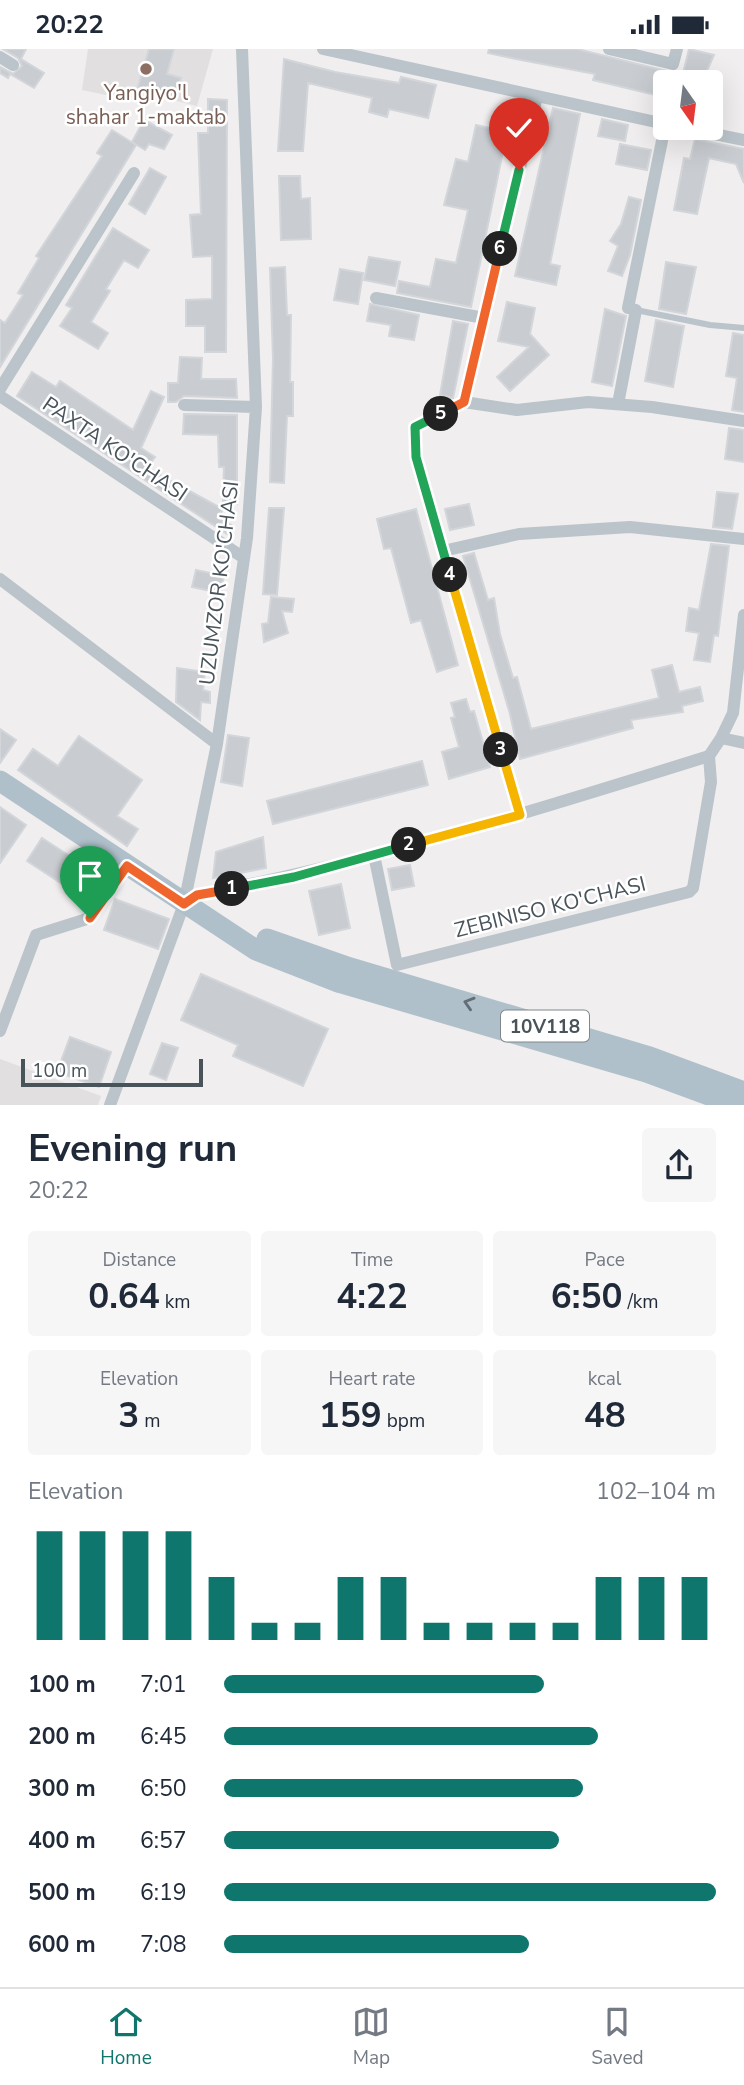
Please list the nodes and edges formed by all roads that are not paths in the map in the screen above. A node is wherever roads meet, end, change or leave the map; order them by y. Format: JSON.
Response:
{"nodes":[{"id":1,"x":242,"y":49,"type":"edge"},
{"id":2,"x":323,"y":49,"type":"edge"},
{"id":3,"x":609,"y":49,"type":"edge"},
{"id":4,"x":677,"y":49,"type":"edge"},
{"id":5,"x":0,"y":57,"type":"edge"},
{"id":6,"x":13,"y":65,"type":"dead end"},
{"id":7,"x":537,"y":96,"type":"junction"},
{"id":8,"x":653,"y":122,"type":"edge"},
{"id":9,"x":723,"y":135,"type":"edge"},
{"id":10,"x":744,"y":139,"type":"edge"},
{"id":11,"x":662,"y":140,"type":"edge"},
{"id":12,"x":134,"y":173,"type":"dead end"},
{"id":13,"x":376,"y":298,"type":"dead end"},
{"id":14,"x":636,"y":310,"type":"junction"},
{"id":15,"x":484,"y":318,"type":"junction"},
{"id":16,"x":744,"y":328,"type":"edge"},
{"id":17,"x":0,"y":389,"type":"edge"},
{"id":18,"x":0,"y":396,"type":"edge"},
{"id":19,"x":464,"y":402,"type":"junction"},
{"id":20,"x":618,"y":404,"type":"junction"},
{"id":21,"x":184,"y":405,"type":"dead end"},
{"id":22,"x":256,"y":407,"type":"junction"},
{"id":23,"x":744,"y":421,"type":"edge"},
{"id":24,"x":744,"y":539,"type":"edge"},
{"id":25,"x":443,"y":551,"type":"junction"},
{"id":26,"x":244,"y":558,"type":"junction"},
{"id":27,"x":0,"y":579,"type":"edge"},
{"id":28,"x":744,"y":615,"type":"edge"},
{"id":29,"x":738,"y":711,"type":"edge"},
{"id":30,"x":721,"y":739,"type":"junction"},
{"id":31,"x":744,"y":743,"type":"edge"},
{"id":32,"x":217,"y":744,"type":"junction"},
{"id":33,"x":709,"y":757,"type":"junction"},
{"id":34,"x":0,"y":781,"type":"edge"},
{"id":35,"x":520,"y":815,"type":"junction"},
{"id":36,"x":374,"y":855,"type":"junction"},
{"id":37,"x":127,"y":866,"type":"junction"},
{"id":38,"x":184,"y":904,"type":"junction"},
{"id":39,"x":341,"y":974,"type":"junction"},
{"id":40,"x":0,"y":1031,"type":"edge"},
{"id":41,"x":744,"y":1077,"type":"edge"},
{"id":42,"x":744,"y":1092,"type":"edge"},
{"id":43,"x":110,"y":1105,"type":"edge"},
{"id":44,"x":735,"y":1105,"type":"edge"}],
"edges":[{"from":1,"to":22,"type":"street","name":"UZUMZOR KO'CHASI"},
{"from":2,"to":7,"type":"street"},
{"from":3,"to":4,"type":"street"},
{"from":5,"to":6,"type":"street"},
{"from":7,"to":8,"type":"street"},
{"from":7,"to":15,"type":"street"},
{"from":9,"to":10,"type":"street"},
{"from":11,"to":14,"type":"street"},
{"from":12,"to":17,"type":"street"},
{"from":13,"to":15,"type":"street"},
{"from":14,"to":16,"type":"lane"},
{"from":14,"to":20,"type":"street"},
{"from":15,"to":19,"type":"street"},
{"from":18,"to":26,"type":"street","name":"PAXTA KO'CHASI"},
{"from":19,"to":20,"type":"street"},
{"from":19,"to":25,"type":"street"},
{"from":20,"to":23,"type":"street"},
{"from":21,"to":22,"type":"street"},
{"from":22,"to":26,"type":"street","name":"UZUMZOR KO'CHASI"},
{"from":24,"to":25,"type":"street"},
{"from":25,"to":35,"type":"street"},
{"from":26,"to":32,"type":"street","name":"UZUMZOR KO'CHASI"},
{"from":27,"to":32,"type":"street"},
{"from":28,"to":29,"type":"street"},
{"from":29,"to":30,"type":"street"},
{"from":30,"to":31,"type":"street"},
{"from":30,"to":33,"type":"street"},
{"from":32,"to":38,"type":"street","name":"UZUMZOR KO'CHASI"},
{"from":33,"to":35,"type":"street"},
{"from":33,"to":36,"type":"street","name":"ZEBINISO KO'CHASI"},
{"from":34,"to":37,"type":"main road","number":"10V118"},
{"from":35,"to":36,"type":"street"},
{"from":36,"to":38,"type":"street"},
{"from":37,"to":38,"type":"main road","number":"10V118"},
{"from":37,"to":40,"type":"street"},
{"from":38,"to":39,"type":"main road","number":"10V118"},
{"from":38,"to":43,"type":"street","name":"UZUMZOR KO'CHASI"},
{"from":42,"to":39,"type":"main road","number":"10V118","one_way":true,"bridge":true},
{"from":39,"to":44,"type":"main road","number":"10V118","bridge":true},
{"from":41,"to":44,"type":"street"}]}
